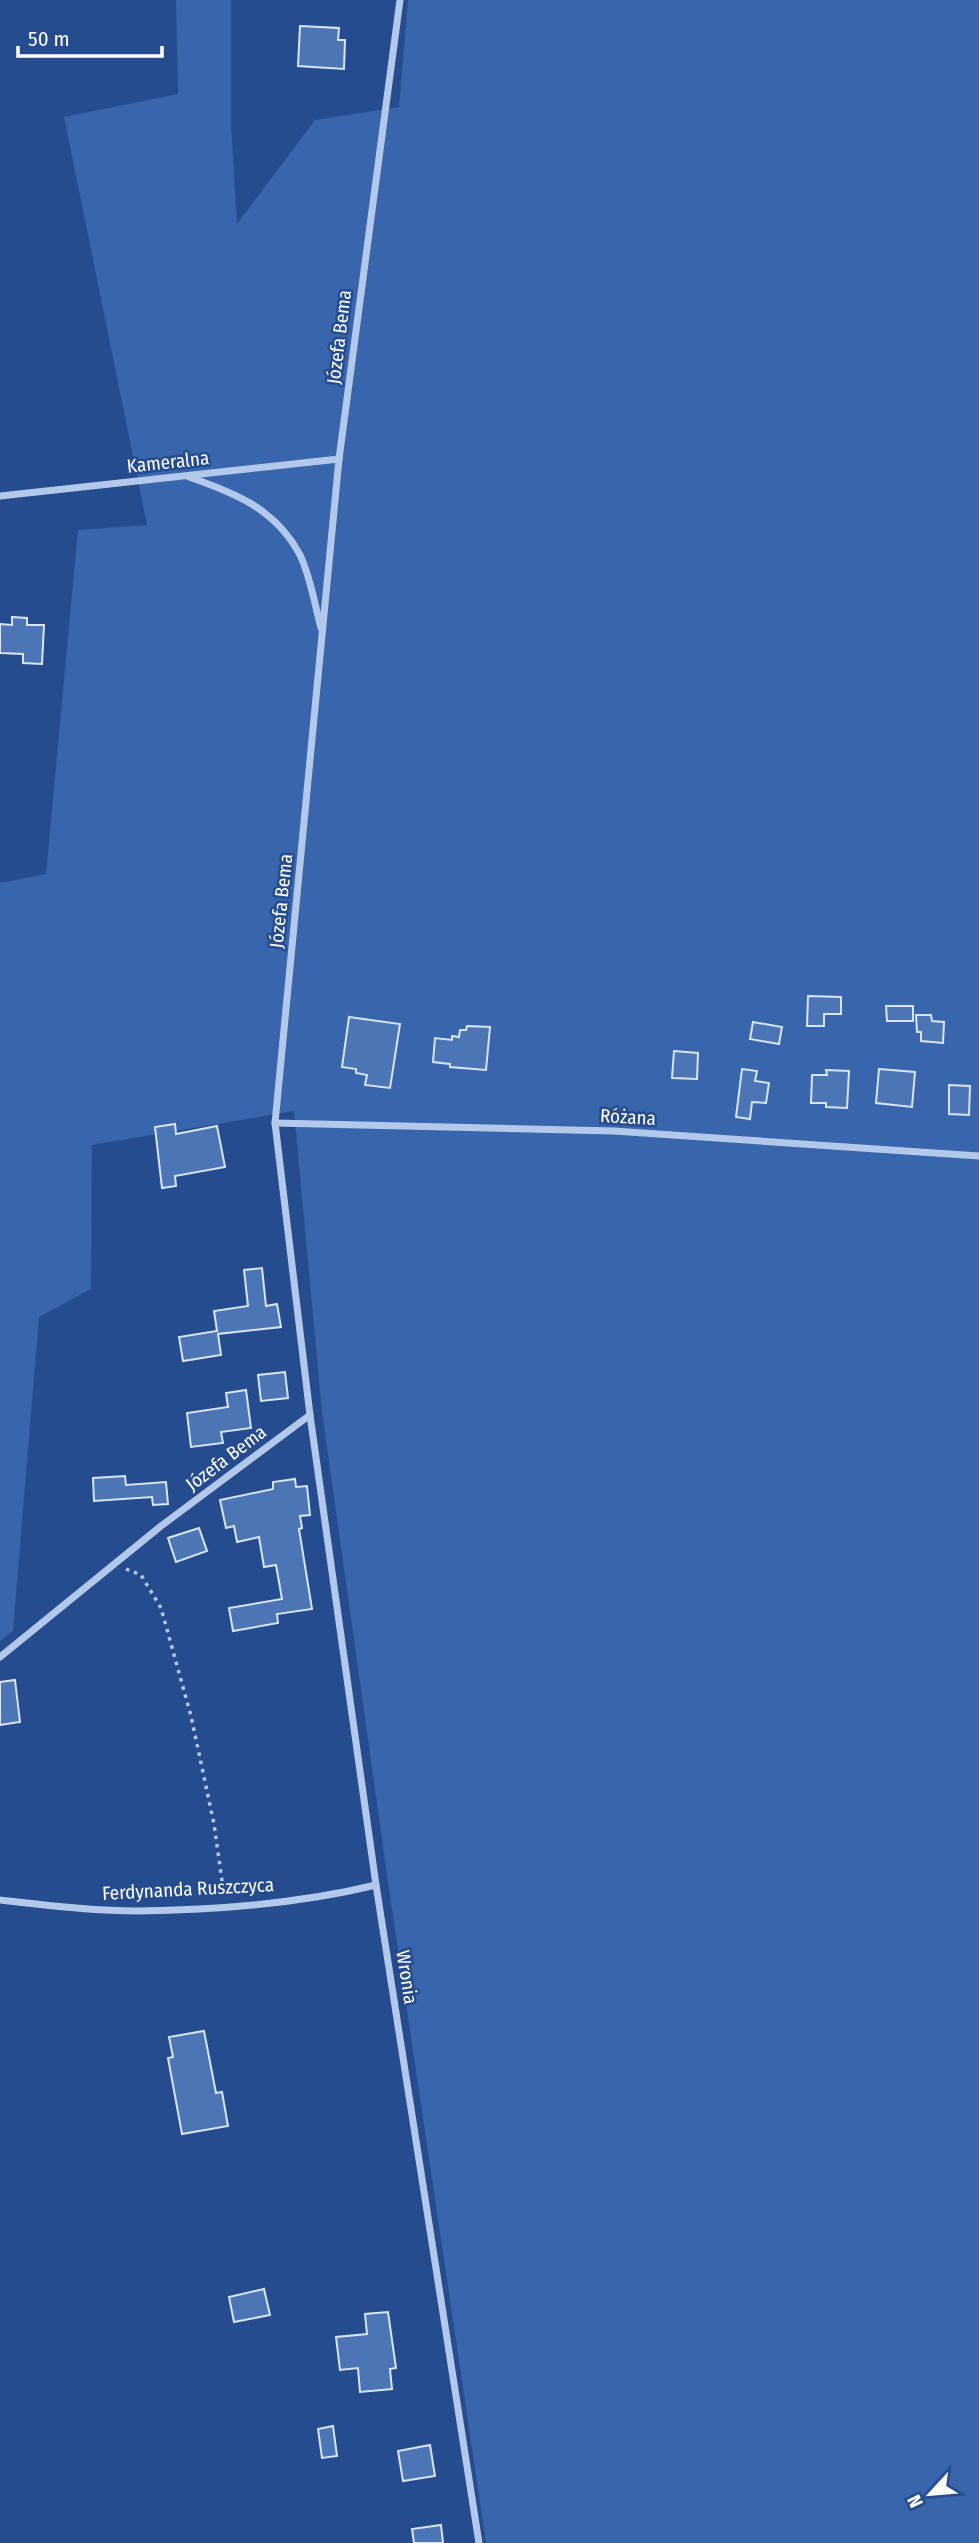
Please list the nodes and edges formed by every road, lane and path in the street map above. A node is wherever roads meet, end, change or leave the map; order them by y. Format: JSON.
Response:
{"nodes":[{"id":1,"x":400,"y":0,"type":"edge"},
{"id":2,"x":339,"y":459,"type":"junction"},
{"id":3,"x":185,"y":476,"type":"junction"},
{"id":4,"x":0,"y":496,"type":"edge"},
{"id":5,"x":323,"y":632,"type":"junction"},
{"id":6,"x":275,"y":1123,"type":"junction"},
{"id":7,"x":979,"y":1156,"type":"edge"},
{"id":8,"x":310,"y":1415,"type":"junction"},
{"id":9,"x":114,"y":1564,"type":"junction"},
{"id":10,"x":0,"y":1657,"type":"edge"},
{"id":11,"x":376,"y":1885,"type":"junction"},
{"id":12,"x":0,"y":1900,"type":"edge"},
{"id":13,"x":225,"y":1906,"type":"junction"},
{"id":14,"x":479,"y":2543,"type":"edge"}],
"edges":[{"from":1,"to":2,"type":"street","name":"Józefa Bema"},
{"from":2,"to":3,"type":"street","name":"Kameralna"},
{"from":2,"to":5,"type":"street","name":"Józefa Bema"},
{"from":3,"to":4,"type":"street","name":"Kameralna"},
{"from":3,"to":5,"type":"street"},
{"from":5,"to":6,"type":"street","name":"Józefa Bema"},
{"from":6,"to":7,"type":"street","name":"Różana"},
{"from":6,"to":8,"type":"street","name":"Józefa Bema"},
{"from":8,"to":9,"type":"street","name":"Józefa Bema"},
{"from":8,"to":11,"type":"street","name":"Wronia"},
{"from":9,"to":10,"type":"street","name":"Józefa Bema"},
{"from":9,"to":13,"type":"path"},
{"from":11,"to":13,"type":"street","name":"Ferdynanda Ruszczyca"},
{"from":11,"to":14,"type":"street","name":"Wronia"},
{"from":12,"to":13,"type":"street","name":"Ferdynanda Ruszczyca"}]}
